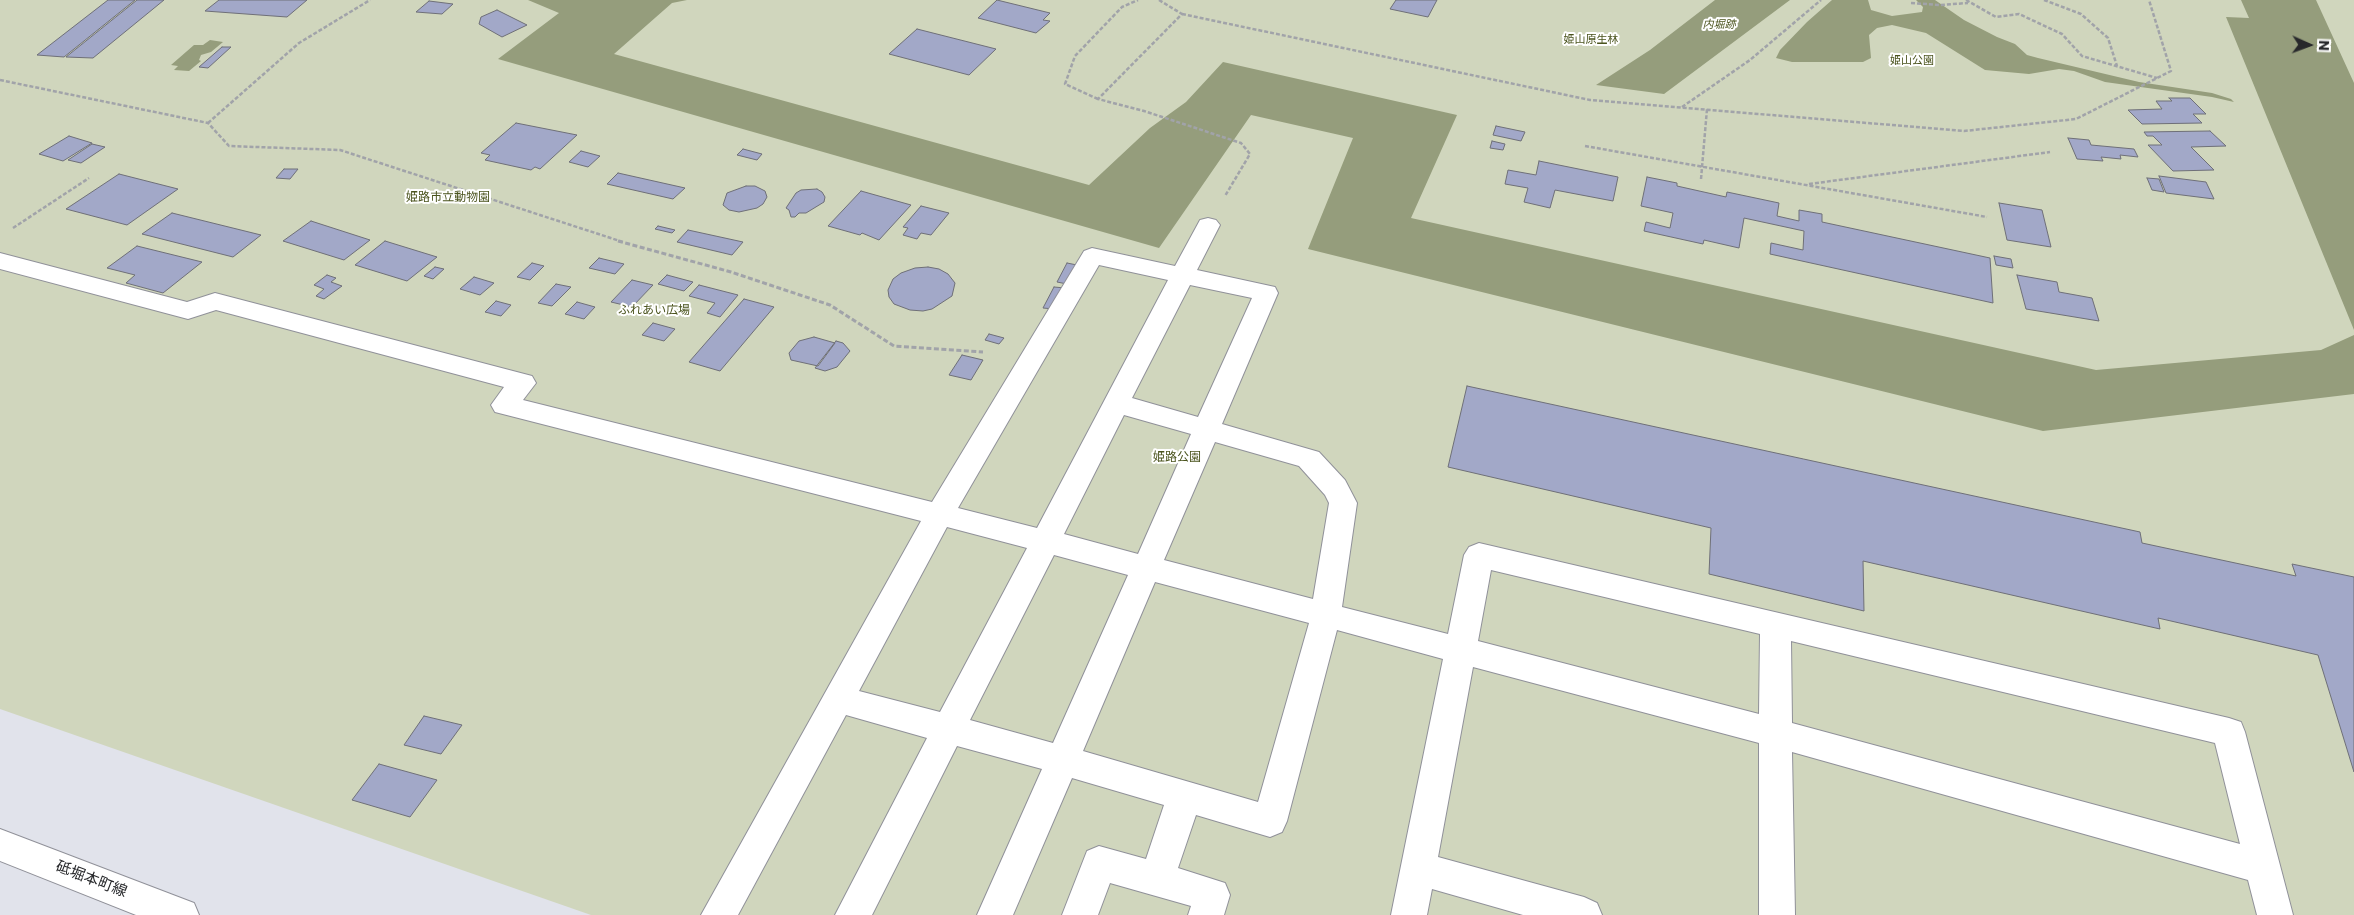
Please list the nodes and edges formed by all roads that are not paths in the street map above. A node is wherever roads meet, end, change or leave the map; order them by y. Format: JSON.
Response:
{"nodes":[{"id":1,"x":1208,"y":225,"type":"road end"},
{"id":2,"x":0,"y":261,"type":"edge"},
{"id":3,"x":1182,"y":276,"type":"junction"},
{"id":4,"x":1116,"y":403,"type":"junction"},
{"id":5,"x":1206,"y":428,"type":"junction"},
{"id":6,"x":940,"y":515,"type":"junction"},
{"id":7,"x":1045,"y":541,"type":"junction"},
{"id":8,"x":1145,"y":568,"type":"junction"},
{"id":9,"x":1326,"y":616,"type":"junction"},
{"id":10,"x":1775,"y":625,"type":"junction"},
{"id":11,"x":1460,"y":650,"type":"junction"},
{"id":12,"x":838,"y":699,"type":"junction"},
{"id":13,"x":949,"y":729,"type":"junction"},
{"id":14,"x":1776,"y":733,"type":"junction"},
{"id":15,"x":1062,"y":760,"type":"junction"},
{"id":16,"x":1185,"y":795,"type":"junction"},
{"id":17,"x":0,"y":845,"type":"edge"},
{"id":18,"x":2263,"y":867,"type":"junction"},
{"id":19,"x":1418,"y":868,"type":"junction"},
{"id":20,"x":1157,"y":879,"type":"junction"},
{"id":21,"x":182,"y":915,"type":"edge"},
{"id":22,"x":719,"y":915,"type":"edge"},
{"id":23,"x":853,"y":915,"type":"edge"},
{"id":24,"x":995,"y":915,"type":"edge"},
{"id":25,"x":1080,"y":915,"type":"edge"},
{"id":26,"x":1206,"y":915,"type":"edge"},
{"id":27,"x":1409,"y":915,"type":"edge"},
{"id":28,"x":1584,"y":915,"type":"edge"},
{"id":29,"x":1777,"y":915,"type":"edge"},
{"id":30,"x":2275,"y":915,"type":"edge"}],
"edges":[{"from":1,"to":3,"type":"street"},
{"from":2,"to":6,"type":"street"},
{"from":3,"to":4,"type":"street"},
{"from":3,"to":5,"type":"street"},
{"from":3,"to":6,"type":"street"},
{"from":4,"to":5,"type":"street"},
{"from":4,"to":7,"type":"street"},
{"from":5,"to":8,"type":"street"},
{"from":5,"to":9,"type":"street"},
{"from":6,"to":7,"type":"street"},
{"from":6,"to":12,"type":"street"},
{"from":7,"to":8,"type":"street"},
{"from":7,"to":13,"type":"street"},
{"from":8,"to":9,"type":"street"},
{"from":8,"to":15,"type":"street"},
{"from":9,"to":11,"type":"street"},
{"from":9,"to":16,"type":"street"},
{"from":10,"to":11,"type":"street"},
{"from":10,"to":14,"type":"street"},
{"from":10,"to":18,"type":"street"},
{"from":11,"to":14,"type":"street"},
{"from":11,"to":19,"type":"street"},
{"from":12,"to":13,"type":"street"},
{"from":12,"to":22,"type":"street"},
{"from":13,"to":15,"type":"street"},
{"from":13,"to":23,"type":"street"},
{"from":14,"to":18,"type":"street"},
{"from":14,"to":29,"type":"street"},
{"from":15,"to":16,"type":"street"},
{"from":15,"to":24,"type":"street"},
{"from":16,"to":20,"type":"street"},
{"from":17,"to":21,"type":"street","name":"砥堀本町線"},
{"from":18,"to":30,"type":"street"},
{"from":19,"to":27,"type":"street"},
{"from":19,"to":28,"type":"street"},
{"from":20,"to":25,"type":"street"},
{"from":20,"to":26,"type":"street"}]}
